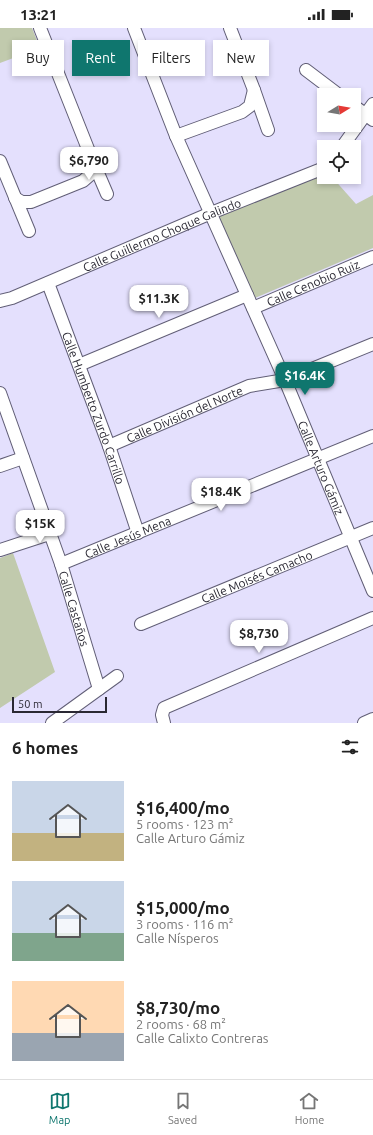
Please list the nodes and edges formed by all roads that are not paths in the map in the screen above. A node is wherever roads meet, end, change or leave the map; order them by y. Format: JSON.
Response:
{"nodes":[{"id":1,"x":40,"y":28,"type":"edge"},
{"id":2,"x":134,"y":28,"type":"edge"},
{"id":3,"x":230,"y":28,"type":"edge"},
{"id":4,"x":306,"y":70,"type":"dead end"},
{"id":5,"x":330,"y":88,"type":"edge"},
{"id":6,"x":254,"y":90,"type":"junction"},
{"id":7,"x":373,"y":104,"type":"edge"},
{"id":8,"x":361,"y":112,"type":"edge"},
{"id":9,"x":369,"y":118,"type":"edge"},
{"id":10,"x":268,"y":130,"type":"dead end"},
{"id":11,"x":176,"y":136,"type":"junction"},
{"id":12,"x":349,"y":140,"type":"edge"},
{"id":13,"x":92,"y":159,"type":"junction"},
{"id":14,"x":0,"y":161,"type":"edge"},
{"id":15,"x":317,"y":171,"type":"edge"},
{"id":16,"x":107,"y":194,"type":"dead end"},
{"id":17,"x":15,"y":198,"type":"junction"},
{"id":18,"x":211,"y":213,"type":"junction"},
{"id":19,"x":28,"y":231,"type":"dead end"},
{"id":20,"x":373,"y":257,"type":"edge"},
{"id":21,"x":48,"y":283,"type":"junction"},
{"id":22,"x":247,"y":295,"type":"junction"},
{"id":23,"x":0,"y":301,"type":"edge"},
{"id":24,"x":253,"y":308,"type":"junction"},
{"id":25,"x":373,"y":344,"type":"edge"},
{"id":26,"x":79,"y":365,"type":"junction"},
{"id":27,"x":285,"y":380,"type":"junction"},
{"id":28,"x":0,"y":392,"type":"edge"},
{"id":29,"x":373,"y":436,"type":"edge"},
{"id":30,"x":109,"y":446,"type":"junction"},
{"id":31,"x":23,"y":458,"type":"junction"},
{"id":32,"x":318,"y":459,"type":"junction"},
{"id":33,"x":0,"y":466,"type":"edge"},
{"id":34,"x":373,"y":528,"type":"edge"},
{"id":35,"x":138,"y":533,"type":"junction"},
{"id":36,"x":49,"y":534,"type":"junction"},
{"id":37,"x":350,"y":538,"type":"junction"},
{"id":38,"x":0,"y":550,"type":"edge"},
{"id":39,"x":61,"y":564,"type":"junction"},
{"id":40,"x":373,"y":591,"type":"edge"},
{"id":41,"x":373,"y":618,"type":"edge"},
{"id":42,"x":141,"y":624,"type":"dead end"},
{"id":43,"x":117,"y":676,"type":"dead end"},
{"id":44,"x":99,"y":689,"type":"junction"},
{"id":45,"x":373,"y":719,"type":"edge"},
{"id":46,"x":52,"y":723,"type":"edge"},
{"id":47,"x":164,"y":723,"type":"edge"},
{"id":48,"x":364,"y":723,"type":"edge"}],
"edges":[{"from":1,"to":13,"type":"street"},
{"from":2,"to":11,"type":"street","name":"Calle Arturo Gámiz"},
{"from":3,"to":6,"type":"street"},
{"from":4,"to":5,"type":"street"},
{"from":6,"to":10,"type":"street"},
{"from":6,"to":11,"type":"street"},
{"from":7,"to":9,"type":"street"},
{"from":8,"to":9,"type":"street"},
{"from":9,"to":12,"type":"street"},
{"from":11,"to":18,"type":"street","name":"Calle Arturo Gámiz"},
{"from":13,"to":16,"type":"street"},
{"from":13,"to":17,"type":"street"},
{"from":14,"to":17,"type":"street"},
{"from":15,"to":18,"type":"street","name":"Calle Guillermo Choque Galindo"},
{"from":17,"to":19,"type":"street"},
{"from":18,"to":21,"type":"street","name":"Calle Guillermo Choque Galindo"},
{"from":18,"to":22,"type":"street","name":"Calle Arturo Gámiz"},
{"from":20,"to":24,"type":"street","name":"Calle Cenobio Ruiz"},
{"from":21,"to":23,"type":"street","name":"Calle Guillermo Choque Galindo"},
{"from":21,"to":26,"type":"street","name":"Calle Humberto Zurdo Carrillo"},
{"from":22,"to":24,"type":"street","name":"Calle Arturo Gámiz"},
{"from":22,"to":26,"type":"street","name":"Calle Cenobio Ruiz"},
{"from":24,"to":27,"type":"street","name":"Calle Arturo Gámiz"},
{"from":25,"to":27,"type":"street","name":"Calle División del Norte"},
{"from":26,"to":30,"type":"street","name":"Calle Humberto Zurdo Carrillo"},
{"from":27,"to":30,"type":"street","name":"Calle División del Norte"},
{"from":27,"to":32,"type":"street","name":"Calle Arturo Gámiz"},
{"from":28,"to":31,"type":"street","name":"Calle Castaños"},
{"from":29,"to":32,"type":"street","name":"Calle Jesús Mena"},
{"from":30,"to":35,"type":"street","name":"Calle Humberto Zurdo Carrillo"},
{"from":31,"to":33,"type":"street"},
{"from":31,"to":36,"type":"street","name":"Calle Castaños"},
{"from":32,"to":35,"type":"street","name":"Calle Jesús Mena"},
{"from":32,"to":37,"type":"street","name":"Calle Arturo Gámiz"},
{"from":34,"to":37,"type":"street","name":"Calle Moisés Camacho"},
{"from":35,"to":39,"type":"street","name":"Calle Jesús Mena"},
{"from":36,"to":38,"type":"street"},
{"from":36,"to":39,"type":"street","name":"Calle Castaños"},
{"from":37,"to":40,"type":"street","name":"Calle Arturo Gámiz"},
{"from":37,"to":42,"type":"street","name":"Calle Moisés Camacho"},
{"from":39,"to":44,"type":"street","name":"Calle Castaños"},
{"from":41,"to":47,"type":"street"},
{"from":43,"to":44,"type":"street"},
{"from":44,"to":46,"type":"street"},
{"from":45,"to":48,"type":"street"}]}
